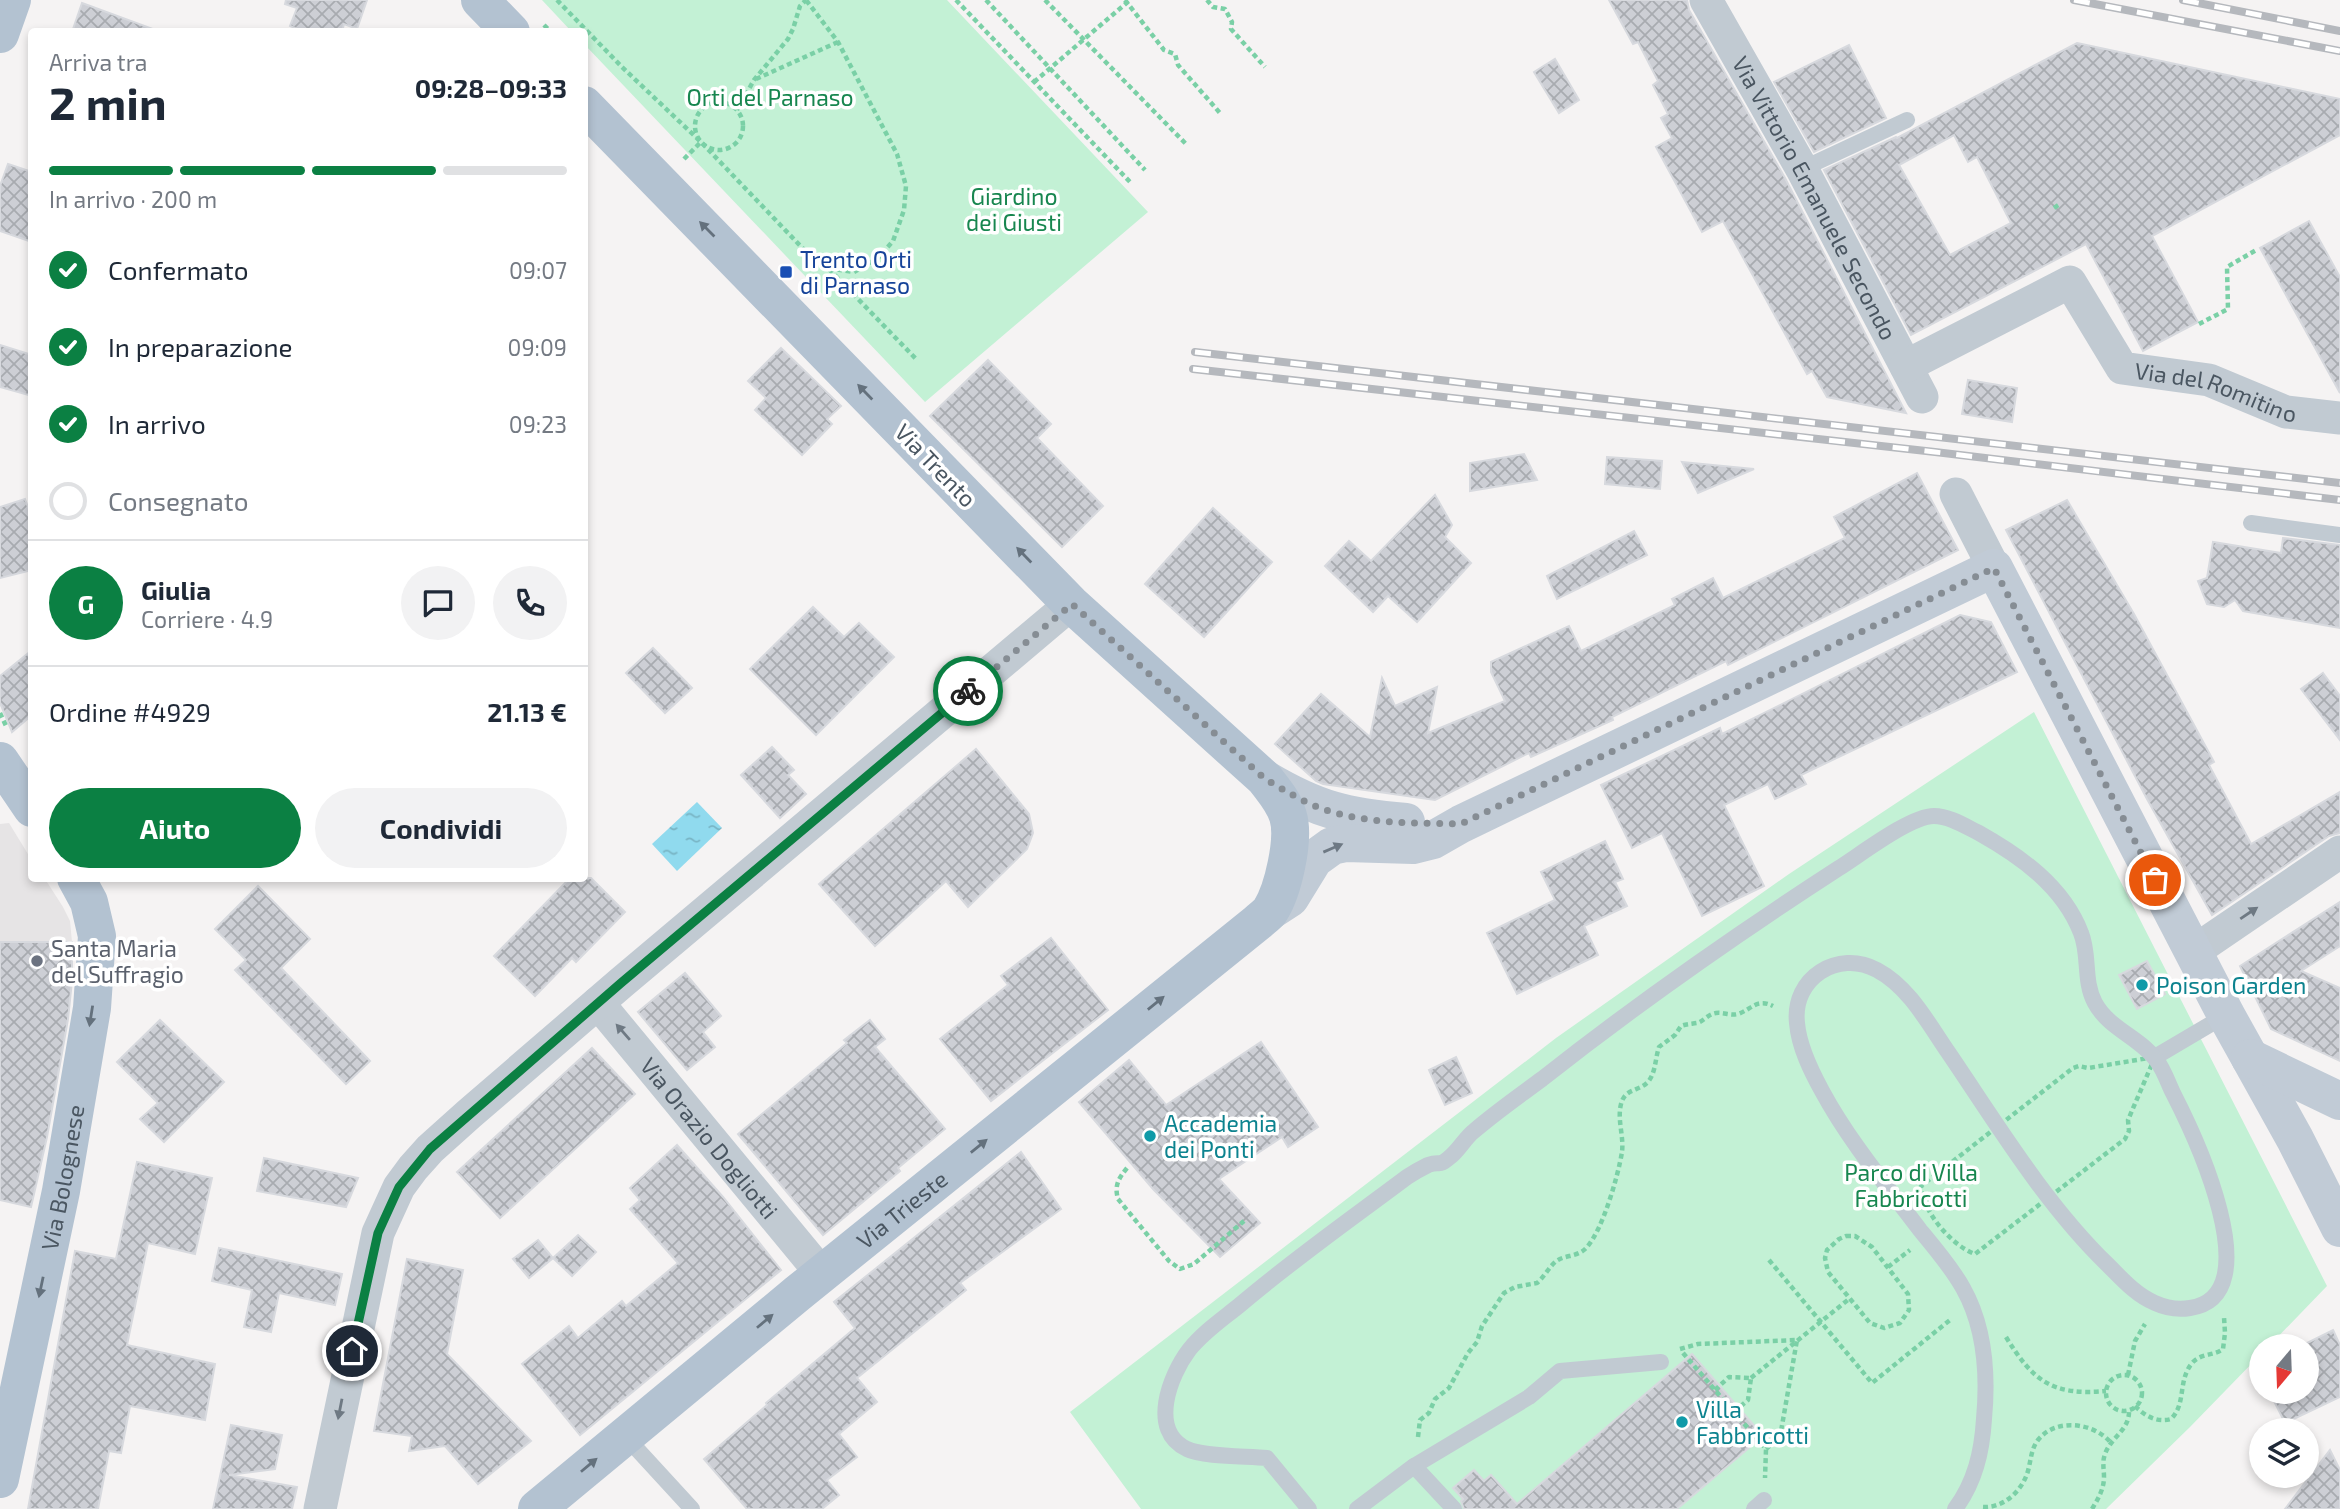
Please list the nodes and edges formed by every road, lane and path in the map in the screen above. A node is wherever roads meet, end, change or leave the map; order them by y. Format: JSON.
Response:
{"nodes":[{"id":1,"x":12,"y":0,"type":"edge"},
{"id":2,"x":480,"y":0,"type":"edge"},
{"id":3,"x":557,"y":0,"type":"edge"},
{"id":4,"x":806,"y":0,"type":"edge"},
{"id":5,"x":956,"y":0,"type":"edge"},
{"id":6,"x":986,"y":0,"type":"edge"},
{"id":7,"x":1045,"y":0,"type":"edge"},
{"id":8,"x":1207,"y":0,"type":"edge"},
{"id":9,"x":1706,"y":0,"type":"edge"},
{"id":10,"x":1127,"y":1,"type":"edge"},
{"id":11,"x":507,"y":28,"type":"edge"},
{"id":12,"x":584,"y":28,"type":"edge"},
{"id":13,"x":588,"y":32,"type":"edge"},
{"id":14,"x":0,"y":34,"type":"edge"},
{"id":15,"x":1083,"y":40,"type":"junction"},
{"id":16,"x":838,"y":42,"type":"junction"},
{"id":17,"x":1265,"y":67,"type":"dead end"},
{"id":18,"x":1050,"y":68,"type":"junction"},
{"id":19,"x":754,"y":80,"type":"junction"},
{"id":20,"x":1034,"y":82,"type":"junction"},
{"id":21,"x":588,"y":109,"type":"edge"},
{"id":22,"x":737,"y":110,"type":"junction"},
{"id":23,"x":1220,"y":113,"type":"dead end"},
{"id":24,"x":1907,"y":120,"type":"dead end"},
{"id":25,"x":701,"y":142,"type":"junction"},
{"id":26,"x":1186,"y":144,"type":"dead end"},
{"id":27,"x":680,"y":163,"type":"dead end"},
{"id":28,"x":1802,"y":169,"type":"junction"},
{"id":29,"x":1145,"y":170,"type":"dead end"},
{"id":30,"x":1131,"y":183,"type":"dead end"},
{"id":31,"x":2060,"y":204,"type":"dead end"},
{"id":32,"x":2054,"y":208,"type":"dead end"},
{"id":33,"x":2258,"y":249,"type":"dead end"},
{"id":34,"x":828,"y":268,"type":"junction"},
{"id":35,"x":2199,"y":324,"type":"dead end"},
{"id":36,"x":917,"y":360,"type":"dead end"},
{"id":37,"x":1906,"y":366,"type":"junction"},
{"id":38,"x":1922,"y":397,"type":"dead end"},
{"id":39,"x":2340,"y":418,"type":"edge"},
{"id":40,"x":1956,"y":494,"type":"dead end"},
{"id":41,"x":2250,"y":523,"type":"dead end"},
{"id":42,"x":2340,"y":535,"type":"edge"},
{"id":43,"x":1994,"y":568,"type":"junction"},
{"id":44,"x":1072,"y":604,"type":"junction"},
{"id":45,"x":0,"y":761,"type":"edge"},
{"id":46,"x":1265,"y":779,"type":"junction"},
{"id":47,"x":28,"y":802,"type":"edge"},
{"id":48,"x":1461,"y":824,"type":"junction"},
{"id":49,"x":2340,"y":852,"type":"edge"},
{"id":50,"x":78,"y":882,"type":"edge"},
{"id":51,"x":1270,"y":911,"type":"junction"},
{"id":52,"x":2193,"y":952,"type":"junction"},
{"id":53,"x":598,"y":1003,"type":"junction"},
{"id":54,"x":1796,"y":1007,"type":"junction"},
{"id":55,"x":2226,"y":1016,"type":"junction"},
{"id":56,"x":2155,"y":1057,"type":"junction"},
{"id":57,"x":2250,"y":1058,"type":"junction"},
{"id":58,"x":2088,"y":1068,"type":"dead end"},
{"id":59,"x":2340,"y":1101,"type":"edge"},
{"id":60,"x":2340,"y":1113,"type":"edge"},
{"id":61,"x":1999,"y":1125,"type":"junction"},
{"id":62,"x":2295,"y":1139,"type":"junction"},
{"id":63,"x":1975,"y":1144,"type":"dead end"},
{"id":64,"x":1127,"y":1168,"type":"dead end"},
{"id":65,"x":2329,"y":1176,"type":"edge"},
{"id":66,"x":1921,"y":1186,"type":"dead end"},
{"id":67,"x":2049,"y":1196,"type":"junction"},
{"id":68,"x":2025,"y":1214,"type":"dead end"},
{"id":69,"x":1244,"y":1221,"type":"dead end"},
{"id":70,"x":2340,"y":1228,"type":"edge"},
{"id":71,"x":1975,"y":1254,"type":"dead end"},
{"id":72,"x":1769,"y":1260,"type":"dead end"},
{"id":73,"x":822,"y":1274,"type":"junction"},
{"id":74,"x":2218,"y":1292,"type":"junction"},
{"id":75,"x":1849,"y":1299,"type":"junction"},
{"id":76,"x":2163,"y":1307,"type":"junction"},
{"id":77,"x":1821,"y":1321,"type":"junction"},
{"id":78,"x":1946,"y":1323,"type":"dead end"},
{"id":79,"x":1979,"y":1330,"type":"junction"},
{"id":80,"x":1797,"y":1340,"type":"junction"},
{"id":81,"x":1680,"y":1349,"type":"dead end"},
{"id":82,"x":1687,"y":1358,"type":"dead end"},
{"id":83,"x":1661,"y":1362,"type":"dead end"},
{"id":84,"x":2128,"y":1376,"type":"junction"},
{"id":85,"x":1751,"y":1378,"type":"junction"},
{"id":86,"x":1715,"y":1390,"type":"junction"},
{"id":87,"x":2106,"y":1391,"type":"junction"},
{"id":88,"x":2137,"y":1408,"type":"junction"},
{"id":89,"x":2129,"y":1410,"type":"junction"},
{"id":90,"x":1734,"y":1412,"type":"junction"},
{"id":91,"x":1420,"y":1419,"type":"dead end"},
{"id":92,"x":625,"y":1436,"type":"junction"},
{"id":93,"x":2112,"y":1443,"type":"junction"},
{"id":94,"x":1414,"y":1466,"type":"junction"},
{"id":95,"x":0,"y":1479,"type":"edge"},
{"id":96,"x":1965,"y":1495,"type":"junction"},
{"id":97,"x":320,"y":1509,"type":"edge"},
{"id":98,"x":537,"y":1509,"type":"edge"},
{"id":99,"x":692,"y":1509,"type":"edge"},
{"id":100,"x":1310,"y":1509,"type":"edge"},
{"id":101,"x":1357,"y":1509,"type":"edge"},
{"id":102,"x":1454,"y":1509,"type":"edge"},
{"id":103,"x":1955,"y":1509,"type":"edge"},
{"id":104,"x":2092,"y":1509,"type":"edge"}],
"edges":[{"from":1,"to":14,"type":"main road"},
{"from":2,"to":11,"type":"main road"},
{"from":3,"to":12,"type":"path"},
{"from":4,"to":16,"type":"path"},
{"from":4,"to":19,"type":"path"},
{"from":5,"to":20,"type":"path"},
{"from":6,"to":18,"type":"path"},
{"from":7,"to":15,"type":"path"},
{"from":8,"to":17,"type":"path"},
{"from":9,"to":28,"type":"street","name":"Via Vittorio Emanuele Secondo"},
{"from":10,"to":15,"type":"path"},
{"from":10,"to":23,"type":"path"},
{"from":13,"to":25,"type":"path"},
{"from":15,"to":18,"type":"path"},
{"from":15,"to":26,"type":"path"},
{"from":16,"to":19,"type":"path"},
{"from":16,"to":34,"type":"path"},
{"from":18,"to":20,"type":"path"},
{"from":18,"to":29,"type":"path"},
{"from":19,"to":22,"type":"path"},
{"from":20,"to":30,"type":"path"},
{"from":44,"to":21,"type":"main road","name":"Via Trento","one_way":true},
{"from":22,"to":25,"type":"path"},
{"from":22,"to":25,"type":"path"},
{"from":24,"to":28,"type":"lane"},
{"from":25,"to":27,"type":"path"},
{"from":25,"to":34,"type":"path"},
{"from":28,"to":37,"type":"street","name":"Via Vittorio Emanuele Secondo"},
{"from":31,"to":32,"type":"path"},
{"from":33,"to":35,"type":"path"},
{"from":34,"to":36,"type":"path"},
{"from":37,"to":38,"type":"street","name":"Via Vittorio Emanuele Secondo"},
{"from":37,"to":39,"type":"street","name":"Via del Romitino"},
{"from":40,"to":43,"type":"street"},
{"from":41,"to":42,"type":"lane"},
{"from":43,"to":48,"type":"street","name":"Via Trieste"},
{"from":43,"to":52,"type":"street"},
{"from":44,"to":46,"type":"main road","name":"Via Trento"},
{"from":44,"to":53,"type":"street"},
{"from":45,"to":47,"type":"main road"},
{"from":46,"to":48,"type":"street","name":"Via Trieste"},
{"from":46,"to":51,"type":"main road","name":"Via Trento"},
{"from":51,"to":48,"type":"street","name":"Via Trieste","one_way":true},
{"from":52,"to":49,"type":"street","one_way":true},
{"from":50,"to":95,"type":"main road","name":"Via Bolognese","one_way":true},
{"from":73,"to":51,"type":"main road","name":"Via Trieste","one_way":true},
{"from":52,"to":55,"type":"street"},
{"from":73,"to":53,"type":"street","name":"Via Orazio Dogliotti","one_way":true},
{"from":53,"to":97,"type":"street","one_way":true},
{"from":54,"to":61,"type":"lane"},
{"from":54,"to":79,"type":"lane"},
{"from":54,"to":91,"type":"path"},
{"from":55,"to":56,"type":"lane"},
{"from":55,"to":57,"type":"street"},
{"from":56,"to":67,"type":"path"},
{"from":56,"to":74,"type":"lane"},
{"from":56,"to":100,"type":"lane"},
{"from":57,"to":59,"type":"street"},
{"from":57,"to":62,"type":"street"},
{"from":58,"to":61,"type":"path"},
{"from":60,"to":62,"type":"street"},
{"from":61,"to":67,"type":"lane"},
{"from":62,"to":65,"type":"street"},
{"from":63,"to":66,"type":"path"},
{"from":64,"to":69,"type":"path"},
{"from":65,"to":70,"type":"street"},
{"from":67,"to":76,"type":"lane"},
{"from":68,"to":71,"type":"path"},
{"from":72,"to":77,"type":"path"},
{"from":92,"to":73,"type":"main road","name":"Via Trieste","one_way":true},
{"from":74,"to":76,"type":"lane"},
{"from":74,"to":88,"type":"path"},
{"from":75,"to":75,"type":"path"},
{"from":75,"to":77,"type":"path"},
{"from":76,"to":84,"type":"path"},
{"from":77,"to":78,"type":"path"},
{"from":77,"to":80,"type":"path"},
{"from":79,"to":87,"type":"path"},
{"from":79,"to":96,"type":"lane"},
{"from":80,"to":81,"type":"path"},
{"from":80,"to":85,"type":"path"},
{"from":80,"to":90,"type":"path"},
{"from":82,"to":86,"type":"path"},
{"from":83,"to":94,"type":"lane"},
{"from":84,"to":87,"type":"path"},
{"from":84,"to":88,"type":"path"},
{"from":85,"to":86,"type":"path"},
{"from":85,"to":90,"type":"path"},
{"from":86,"to":90,"type":"path"},
{"from":87,"to":89,"type":"path"},
{"from":88,"to":89,"type":"path"},
{"from":89,"to":93,"type":"path"},
{"from":98,"to":92,"type":"main road","name":"Via Trieste","one_way":true},
{"from":92,"to":99,"type":"lane"},
{"from":93,"to":96,"type":"path"},
{"from":93,"to":104,"type":"path"},
{"from":94,"to":101,"type":"lane"},
{"from":94,"to":102,"type":"lane"},
{"from":96,"to":103,"type":"lane"}]}
